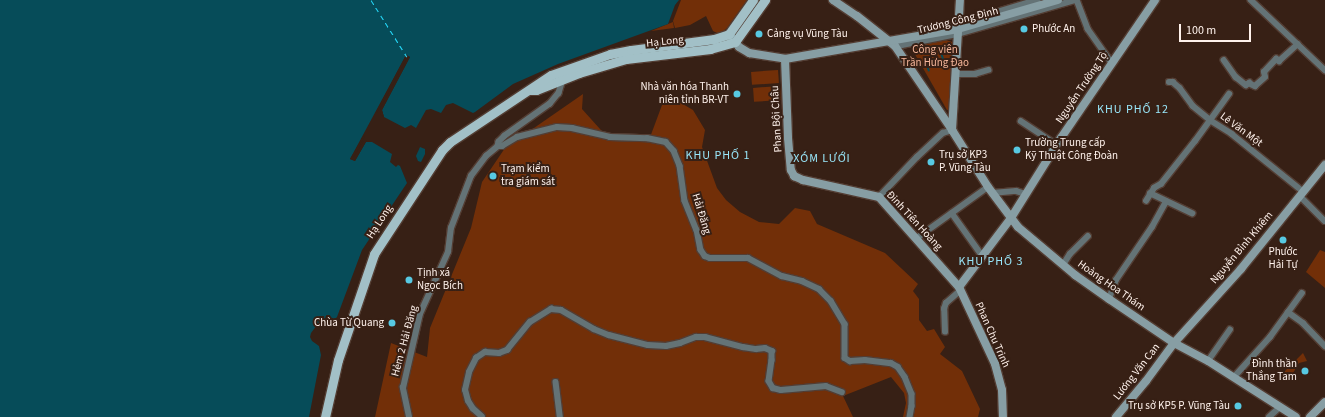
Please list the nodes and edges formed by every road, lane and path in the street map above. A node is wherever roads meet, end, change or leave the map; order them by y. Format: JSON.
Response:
{"nodes":[{"id":1,"x":753,"y":0,"type":"edge"},
{"id":2,"x":765,"y":0,"type":"edge"},
{"id":3,"x":833,"y":0,"type":"edge"},
{"id":4,"x":960,"y":0,"type":"edge"},
{"id":5,"x":1038,"y":0,"type":"edge"},
{"id":6,"x":1058,"y":0,"type":"edge"},
{"id":7,"x":1077,"y":0,"type":"edge"},
{"id":8,"x":1155,"y":0,"type":"edge"},
{"id":9,"x":1251,"y":0,"type":"edge"},
{"id":10,"x":1029,"y":9,"type":"junction"},
{"id":11,"x":958,"y":29,"type":"junction"},
{"id":12,"x":729,"y":34,"type":"junction"},
{"id":13,"x":891,"y":41,"type":"junction"},
{"id":14,"x":735,"y":42,"type":"junction"},
{"id":15,"x":1298,"y":44,"type":"junction"},
{"id":16,"x":624,"y":55,"type":"junction"},
{"id":17,"x":785,"y":59,"type":"junction"},
{"id":18,"x":1224,"y":60,"type":"dead end"},
{"id":19,"x":1112,"y":63,"type":"junction"},
{"id":20,"x":988,"y":70,"type":"dead end"},
{"id":21,"x":1325,"y":70,"type":"edge"},
{"id":22,"x":956,"y":74,"type":"junction"},
{"id":23,"x":561,"y":76,"type":"junction"},
{"id":24,"x":1169,"y":82,"type":"dead end"},
{"id":25,"x":1229,"y":94,"type":"dead end"},
{"id":26,"x":1210,"y":120,"type":"junction"},
{"id":27,"x":1021,"y":121,"type":"dead end"},
{"id":28,"x":952,"y":130,"type":"junction"},
{"id":29,"x":1056,"y":145,"type":"junction"},
{"id":30,"x":498,"y":146,"type":"junction"},
{"id":31,"x":1325,"y":165,"type":"edge"},
{"id":32,"x":794,"y":176,"type":"joint"},
{"id":33,"x":990,"y":190,"type":"junction"},
{"id":34,"x":1150,"y":193,"type":"junction"},
{"id":35,"x":1026,"y":194,"type":"junction"},
{"id":36,"x":1302,"y":194,"type":"junction"},
{"id":37,"x":878,"y":197,"type":"junction"},
{"id":38,"x":1146,"y":201,"type":"dead end"},
{"id":39,"x":1166,"y":202,"type":"junction"},
{"id":40,"x":952,"y":213,"type":"junction"},
{"id":41,"x":1192,"y":213,"type":"dead end"},
{"id":42,"x":1011,"y":218,"type":"junction"},
{"id":43,"x":1325,"y":221,"type":"edge"},
{"id":44,"x":1088,"y":236,"type":"dead end"},
{"id":45,"x":917,"y":238,"type":"junction"},
{"id":46,"x":982,"y":255,"type":"junction"},
{"id":47,"x":1063,"y":265,"type":"junction"},
{"id":48,"x":959,"y":289,"type":"junction"},
{"id":49,"x":1302,"y":293,"type":"dead end"},
{"id":50,"x":1109,"y":299,"type":"junction"},
{"id":51,"x":1288,"y":312,"type":"junction"},
{"id":52,"x":1230,"y":330,"type":"dead end"},
{"id":53,"x":945,"y":332,"type":"dead end"},
{"id":54,"x":1174,"y":343,"type":"junction"},
{"id":55,"x":1325,"y":346,"type":"edge"},
{"id":56,"x":1208,"y":361,"type":"junction"},
{"id":57,"x":1234,"y":377,"type":"junction"},
{"id":58,"x":556,"y":382,"type":"dead end"},
{"id":59,"x":842,"y":392,"type":"dead end"},
{"id":60,"x":1325,"y":402,"type":"edge"},
{"id":61,"x":1280,"y":407,"type":"junction"},
{"id":62,"x":1118,"y":416,"type":"edge"},
{"id":63,"x":325,"y":417,"type":"edge"},
{"id":64,"x":409,"y":417,"type":"edge"},
{"id":65,"x":482,"y":417,"type":"edge"},
{"id":66,"x":560,"y":417,"type":"edge"},
{"id":67,"x":910,"y":417,"type":"edge"},
{"id":68,"x":1003,"y":417,"type":"edge"},
{"id":69,"x":1269,"y":417,"type":"edge"},
{"id":70,"x":1296,"y":417,"type":"edge"},
{"id":71,"x":1310,"y":417,"type":"edge"}],
"edges":[{"from":1,"to":12,"type":"main road"},
{"from":2,"to":14,"type":"main road"},
{"from":3,"to":13,"type":"main road"},
{"from":4,"to":11,"type":"main road"},
{"from":5,"to":10,"type":"street","name":"Trương Công Định"},
{"from":6,"to":10,"type":"main road","name":"Trương Công Định"},
{"from":7,"to":10,"type":"street","name":"Trương Công Định"},
{"from":7,"to":19,"type":"street"},
{"from":8,"to":19,"type":"main road","name":"Nguyễn Trường Tộ"},
{"from":9,"to":15,"type":"street"},
{"from":10,"to":11,"type":"main road","name":"Trương Công Định"},
{"from":11,"to":13,"type":"main road","name":"Trương Công Định"},
{"from":11,"to":22,"type":"main road"},
{"from":12,"to":14,"type":"main road","name":"Trương Công Định"},
{"from":12,"to":16,"type":"main road","name":"Hạ Long"},
{"from":13,"to":17,"type":"main road","name":"Trương Công Định"},
{"from":13,"to":28,"type":"main road","name":"Hoàng Hoa Thám"},
{"from":14,"to":16,"type":"main road","name":"Hạ Long"},
{"from":14,"to":17,"type":"main road","name":"Trương Công Định"},
{"from":15,"to":18,"type":"street"},
{"from":15,"to":21,"type":"street"},
{"from":16,"to":23,"type":"main road","name":"Hạ Long"},
{"from":17,"to":32,"type":"main road","name":"Phan Bội Châu"},
{"from":19,"to":29,"type":"main road","name":"Nguyễn Trường Tộ"},
{"from":20,"to":22,"type":"street"},
{"from":22,"to":28,"type":"main road"},
{"from":23,"to":30,"type":"street"},
{"from":23,"to":63,"type":"main road","name":"Hạ Long"},
{"from":24,"to":26,"type":"street","name":"Lê Văn Một"},
{"from":25,"to":26,"type":"street"},
{"from":26,"to":34,"type":"street"},
{"from":26,"to":36,"type":"street","name":"Lê Văn Một"},
{"from":27,"to":29,"type":"street"},
{"from":28,"to":33,"type":"main road","name":"Hoàng Hoa Thám"},
{"from":28,"to":37,"type":"street"},
{"from":29,"to":35,"type":"main road","name":"Nguyễn Trường Tộ"},
{"from":30,"to":64,"type":"street","name":"Hẻm 2 Hải Đăng"},
{"from":30,"to":67,"type":"street","name":"Hải Đăng"},
{"from":31,"to":36,"type":"main road","name":"Nguyễn Bỉnh Khiêm"},
{"from":32,"to":37,"type":"main road","name":"Đinh Tiên Hoàng"},
{"from":33,"to":35,"type":"street"},
{"from":33,"to":40,"type":"street"},
{"from":33,"to":42,"type":"main road","name":"Hoàng Hoa Thám"},
{"from":34,"to":38,"type":"street"},
{"from":34,"to":39,"type":"street"},
{"from":35,"to":42,"type":"main road","name":"Nguyễn Trường Tộ"},
{"from":36,"to":43,"type":"street","name":"Lê Văn Một"},
{"from":36,"to":54,"type":"main road","name":"Nguyễn Bỉnh Khiêm"},
{"from":37,"to":45,"type":"main road","name":"Đinh Tiên Hoàng"},
{"from":39,"to":41,"type":"street"},
{"from":39,"to":50,"type":"street"},
{"from":40,"to":45,"type":"street"},
{"from":40,"to":46,"type":"street"},
{"from":42,"to":46,"type":"main road","name":"Nguyễn Trường Tộ"},
{"from":42,"to":47,"type":"main road","name":"Hoàng Hoa Thám"},
{"from":44,"to":47,"type":"street"},
{"from":45,"to":48,"type":"main road","name":"Đinh Tiên Hoàng"},
{"from":46,"to":48,"type":"main road","name":"Nguyễn Trường Tộ"},
{"from":47,"to":50,"type":"main road","name":"Hoàng Hoa Thám"},
{"from":48,"to":53,"type":"street"},
{"from":48,"to":68,"type":"main road","name":"Phan Chu Trinh"},
{"from":49,"to":51,"type":"street"},
{"from":50,"to":54,"type":"main road","name":"Hoàng Hoa Thám"},
{"from":51,"to":55,"type":"street"},
{"from":51,"to":57,"type":"street"},
{"from":52,"to":56,"type":"street"},
{"from":54,"to":56,"type":"main road","name":"Hoàng Hoa Thám"},
{"from":54,"to":62,"type":"main road","name":"Lương Văn Can"},
{"from":56,"to":57,"type":"main road","name":"Hoàng Hoa Thám"},
{"from":57,"to":61,"type":"main road","name":"Hoàng Hoa Thám"},
{"from":58,"to":66,"type":"street"},
{"from":59,"to":65,"type":"street"},
{"from":60,"to":71,"type":"main road"},
{"from":61,"to":69,"type":"street"},
{"from":61,"to":70,"type":"main road","name":"Hoàng Hoa Thám"}]}
